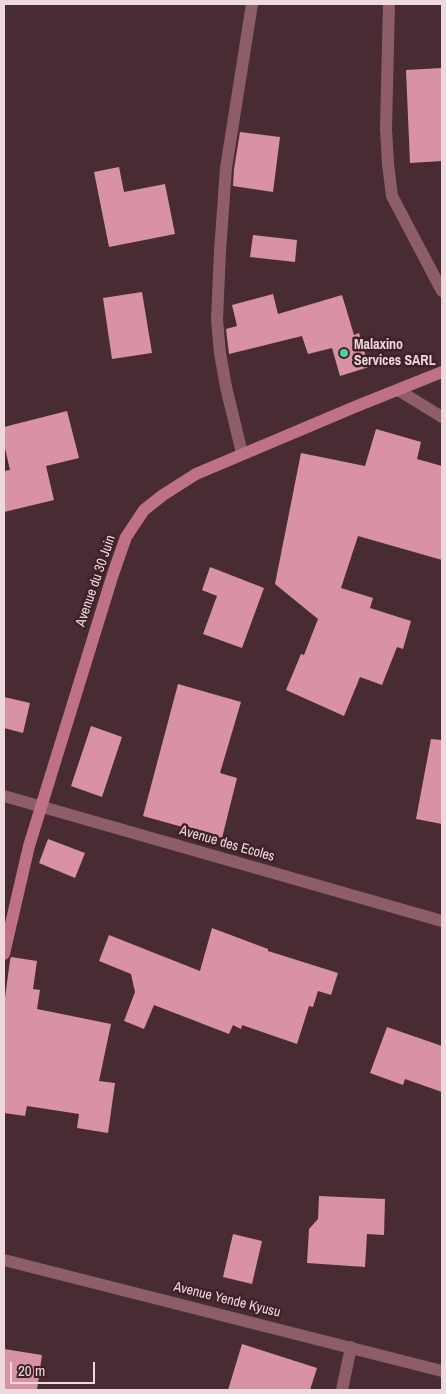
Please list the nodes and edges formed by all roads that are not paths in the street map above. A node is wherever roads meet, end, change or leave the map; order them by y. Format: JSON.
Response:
{"nodes":[{"id":1,"x":252,"y":4,"type":"edge"},
{"id":2,"x":389,"y":4,"type":"edge"},
{"id":3,"x":442,"y":291,"type":"edge"},
{"id":4,"x":442,"y":372,"type":"edge"},
{"id":5,"x":398,"y":390,"type":"junction"},
{"id":6,"x":442,"y":417,"type":"edge"},
{"id":7,"x":242,"y":454,"type":"junction"},
{"id":8,"x":4,"y":796,"type":"edge"},
{"id":9,"x":40,"y":807,"type":"junction"},
{"id":10,"x":442,"y":921,"type":"edge"},
{"id":11,"x":4,"y":954,"type":"edge"},
{"id":12,"x":4,"y":1260,"type":"edge"},
{"id":13,"x":351,"y":1347,"type":"junction"},
{"id":14,"x":442,"y":1371,"type":"edge"},
{"id":15,"x":342,"y":1390,"type":"edge"}],
"edges":[{"from":1,"to":7,"type":"street"},
{"from":2,"to":3,"type":"street"},
{"from":4,"to":5,"type":"street","name":"Avenue du 30 Juin"},
{"from":5,"to":6,"type":"street"},
{"from":5,"to":7,"type":"street","name":"Avenue du 30 Juin"},
{"from":7,"to":9,"type":"street","name":"Avenue du 30 Juin"},
{"from":8,"to":9,"type":"street","name":"Avenue des Ecoles"},
{"from":9,"to":10,"type":"street","name":"Avenue des Ecoles"},
{"from":9,"to":11,"type":"street","name":"Avenue du 30 Juin"},
{"from":12,"to":13,"type":"street","name":"Avenue Yende Kyusu"},
{"from":13,"to":14,"type":"street","name":"Avenue Yende Kyusu"},
{"from":13,"to":15,"type":"street"}]}
